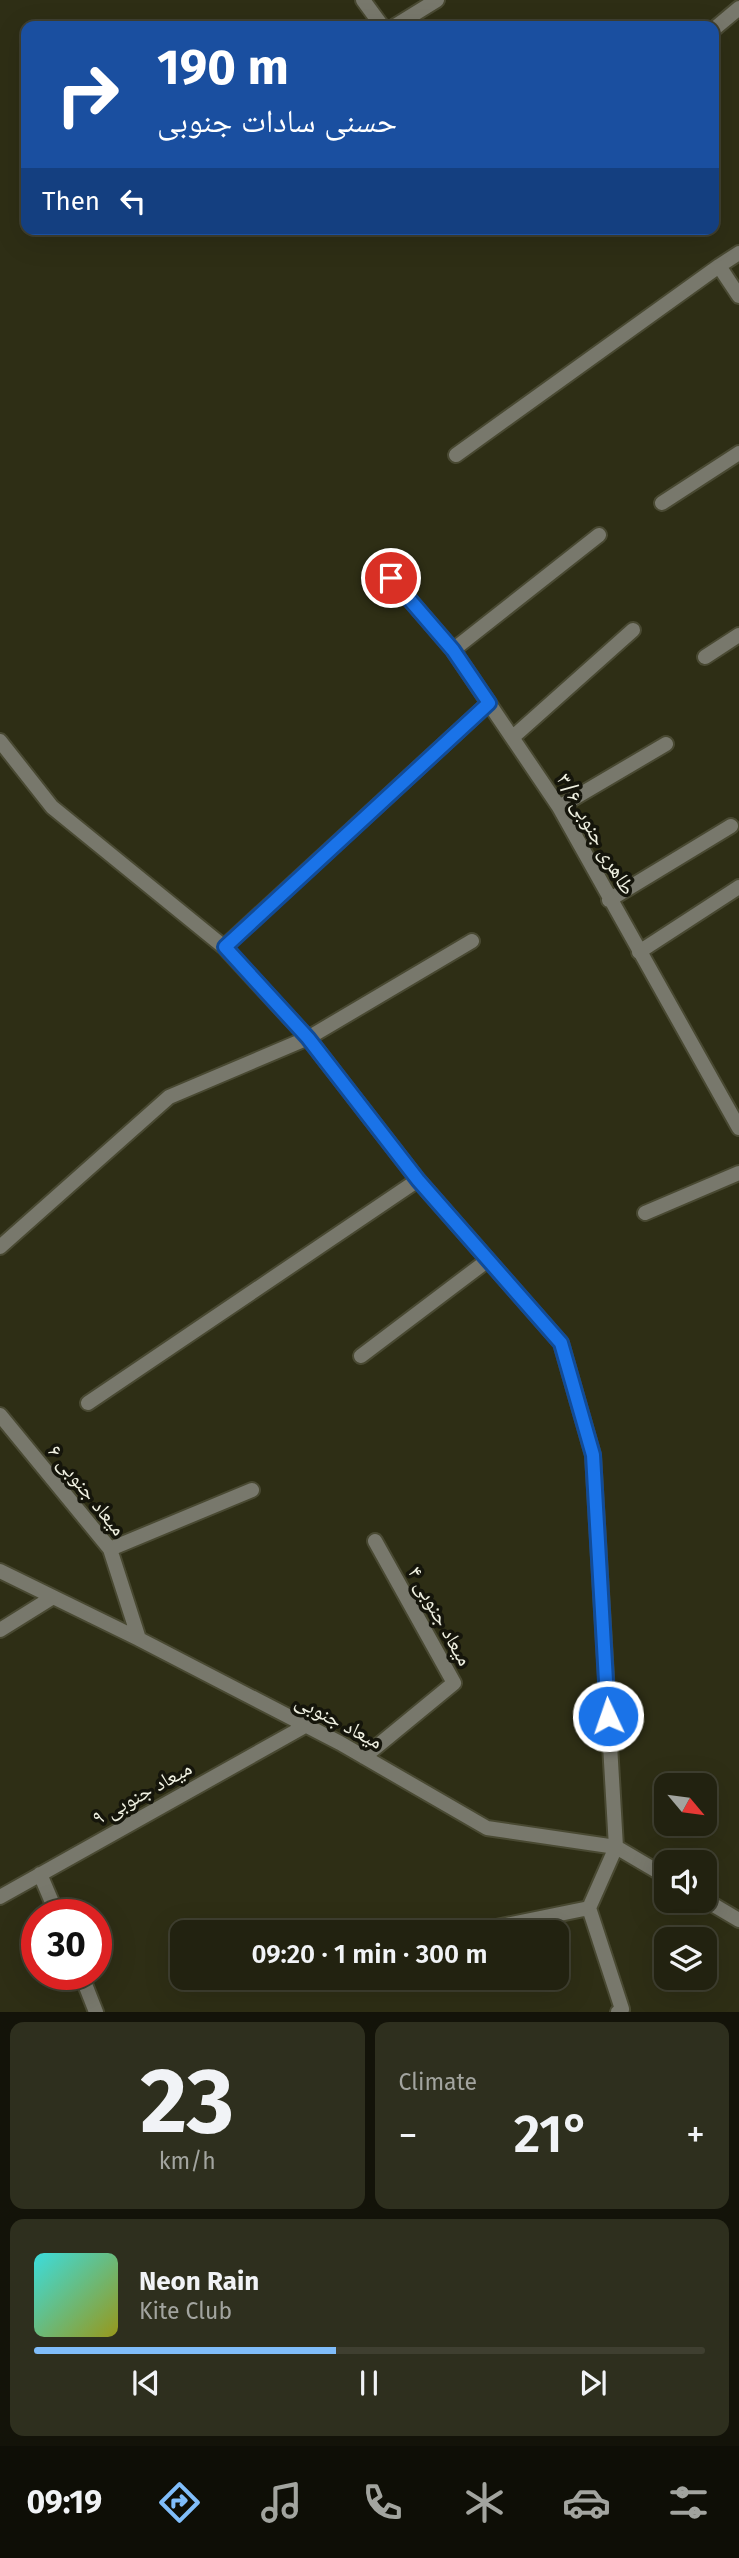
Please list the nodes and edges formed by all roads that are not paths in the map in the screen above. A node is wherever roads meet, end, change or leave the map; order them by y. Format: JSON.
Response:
{"nodes":[{"id":1,"x":363,"y":0,"type":"edge"},
{"id":2,"x":437,"y":0,"type":"edge"},
{"id":3,"x":739,"y":8,"type":"edge"},
{"id":4,"x":378,"y":21,"type":"edge"},
{"id":5,"x":403,"y":21,"type":"edge"},
{"id":6,"x":719,"y":25,"type":"edge"},
{"id":7,"x":739,"y":253,"type":"edge"},
{"id":8,"x":719,"y":266,"type":"junction"},
{"id":9,"x":739,"y":296,"type":"edge"},
{"id":10,"x":739,"y":453,"type":"edge"},
{"id":11,"x":456,"y":455,"type":"dead end"},
{"id":12,"x":662,"y":503,"type":"dead end"},
{"id":13,"x":599,"y":535,"type":"dead end"},
{"id":14,"x":391,"y":578,"type":"dead end"},
{"id":15,"x":633,"y":630,"type":"dead end"},
{"id":16,"x":739,"y":635,"type":"edge"},
{"id":17,"x":453,"y":650,"type":"junction"},
{"id":18,"x":705,"y":657,"type":"dead end"},
{"id":19,"x":489,"y":703,"type":"junction"},
{"id":20,"x":513,"y":737,"type":"junction"},
{"id":21,"x":0,"y":741,"type":"edge"},
{"id":22,"x":666,"y":744,"type":"dead end"},
{"id":23,"x":559,"y":807,"type":"junction"},
{"id":24,"x":731,"y":826,"type":"dead end"},
{"id":25,"x":739,"y":887,"type":"edge"},
{"id":26,"x":609,"y":900,"type":"junction"},
{"id":27,"x":472,"y":941,"type":"dead end"},
{"id":28,"x":225,"y":947,"type":"junction"},
{"id":29,"x":639,"y":953,"type":"junction"},
{"id":30,"x":308,"y":1038,"type":"junction"},
{"id":31,"x":739,"y":1128,"type":"edge"},
{"id":32,"x":739,"y":1173,"type":"edge"},
{"id":33,"x":418,"y":1180,"type":"junction"},
{"id":34,"x":645,"y":1213,"type":"dead end"},
{"id":35,"x":0,"y":1247,"type":"edge"},
{"id":36,"x":488,"y":1260,"type":"junction"},
{"id":37,"x":361,"y":1356,"type":"dead end"},
{"id":38,"x":88,"y":1403,"type":"dead end"},
{"id":39,"x":0,"y":1415,"type":"edge"},
{"id":40,"x":252,"y":1490,"type":"dead end"},
{"id":41,"x":375,"y":1541,"type":"dead end"},
{"id":42,"x":110,"y":1549,"type":"junction"},
{"id":43,"x":0,"y":1571,"type":"edge"},
{"id":44,"x":52,"y":1597,"type":"junction"},
{"id":45,"x":0,"y":1630,"type":"edge"},
{"id":46,"x":139,"y":1639,"type":"junction"},
{"id":47,"x":305,"y":1726,"type":"junction"},
{"id":48,"x":363,"y":1757,"type":"junction"},
{"id":49,"x":617,"y":1847,"type":"junction"},
{"id":50,"x":654,"y":1869,"type":"edge"},
{"id":51,"x":40,"y":1874,"type":"junction"},
{"id":52,"x":0,"y":1896,"type":"edge"},
{"id":53,"x":51,"y":1899,"type":"edge"},
{"id":54,"x":717,"y":1907,"type":"edge"},
{"id":55,"x":589,"y":1908,"type":"junction"},
{"id":56,"x":530,"y":1920,"type":"edge"},
{"id":57,"x":739,"y":1920,"type":"edge"},
{"id":58,"x":87,"y":1990,"type":"edge"},
{"id":59,"x":96,"y":2012,"type":"edge"},
{"id":60,"x":618,"y":2012,"type":"edge"}],
"edges":[{"from":1,"to":4,"type":"street"},
{"from":2,"to":5,"type":"street"},
{"from":3,"to":6,"type":"street"},
{"from":7,"to":8,"type":"street"},
{"from":8,"to":9,"type":"street"},
{"from":8,"to":11,"type":"street"},
{"from":10,"to":12,"type":"street"},
{"from":13,"to":17,"type":"street"},
{"from":14,"to":17,"type":"street","name":"طاهری جنوبی۳/۶"},
{"from":15,"to":20,"type":"street"},
{"from":16,"to":18,"type":"street"},
{"from":17,"to":19,"type":"street","name":"طاهری جنوبی۳/۶"},
{"from":19,"to":20,"type":"street","name":"طاهری جنوبی۳/۶"},
{"from":19,"to":28,"type":"street"},
{"from":20,"to":23,"type":"street","name":"طاهری جنوبی۳/۶"},
{"from":21,"to":28,"type":"street"},
{"from":22,"to":23,"type":"street"},
{"from":23,"to":26,"type":"street","name":"طاهری جنوبی۳/۶"},
{"from":24,"to":26,"type":"street"},
{"from":25,"to":29,"type":"street"},
{"from":26,"to":29,"type":"street","name":"طاهری جنوبی۳/۶"},
{"from":27,"to":30,"type":"street"},
{"from":28,"to":30,"type":"street"},
{"from":29,"to":31,"type":"street","name":"طاهری جنوبی۳/۶"},
{"from":30,"to":33,"type":"street"},
{"from":30,"to":35,"type":"street"},
{"from":32,"to":34,"type":"street"},
{"from":33,"to":36,"type":"street"},
{"from":33,"to":38,"type":"street"},
{"from":36,"to":37,"type":"street"},
{"from":36,"to":49,"type":"street"},
{"from":39,"to":42,"type":"street","name":"میعاد جنوبی ۶"},
{"from":40,"to":42,"type":"street"},
{"from":41,"to":48,"type":"street","name":"میعاد جنوبی ۴"},
{"from":42,"to":46,"type":"street","name":"میعاد جنوبی ۶"},
{"from":43,"to":44,"type":"street","name":"میعاد جنوبی"},
{"from":44,"to":45,"type":"street"},
{"from":44,"to":46,"type":"street","name":"میعاد جنوبی"},
{"from":46,"to":47,"type":"street","name":"میعاد جنوبی"},
{"from":47,"to":48,"type":"street","name":"میعاد جنوبی"},
{"from":47,"to":51,"type":"street","name":"میعاد جنوبی ۹"},
{"from":48,"to":49,"type":"street","name":"میعاد جنوبی"},
{"from":49,"to":50,"type":"street","name":"میعاد جنوبی"},
{"from":49,"to":55,"type":"street"},
{"from":51,"to":52,"type":"street","name":"میعاد جنوبی ۹"},
{"from":51,"to":53,"type":"street"},
{"from":54,"to":57,"type":"street"},
{"from":55,"to":56,"type":"street"},
{"from":55,"to":60,"type":"street"},
{"from":58,"to":59,"type":"street"}]}
